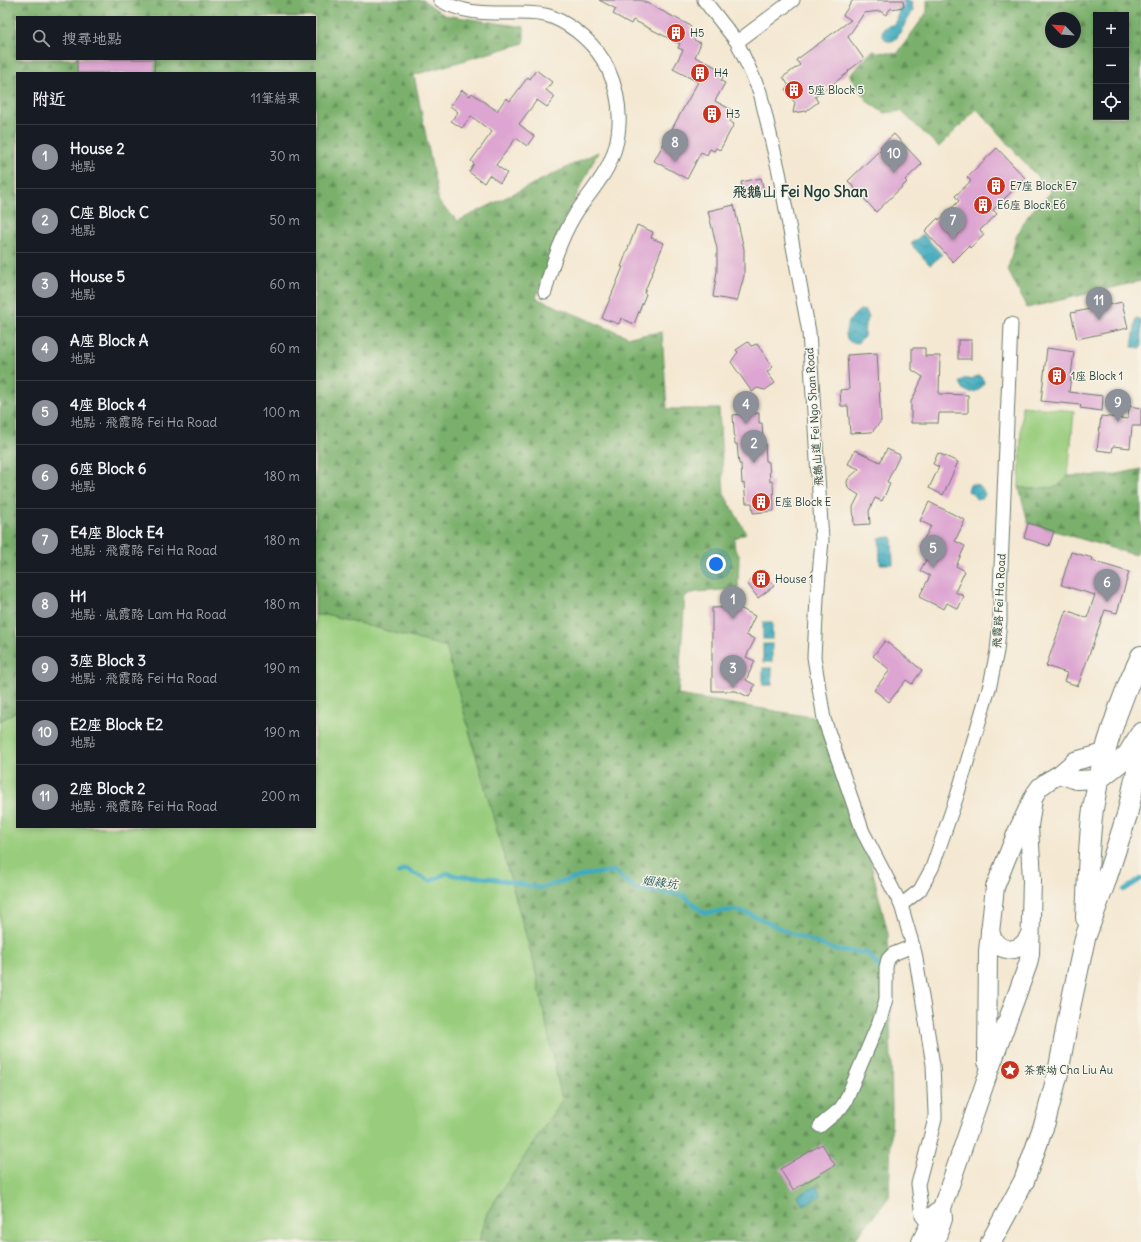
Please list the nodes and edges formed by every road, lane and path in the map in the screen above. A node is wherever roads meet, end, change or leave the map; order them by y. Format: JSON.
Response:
{"nodes":[{"id":1,"x":440,"y":0,"type":"edge"},
{"id":2,"x":704,"y":0,"type":"edge"},
{"id":3,"x":793,"y":0,"type":"edge"},
{"id":4,"x":737,"y":42,"type":"junction"},
{"id":5,"x":545,"y":292,"type":"dead end"},
{"id":6,"x":1011,"y":324,"type":"dead end"},
{"id":7,"x":1141,"y":656,"type":"edge"},
{"id":8,"x":1141,"y":733,"type":"edge"},
{"id":9,"x":1105,"y":753,"type":"junction"},
{"id":10,"x":1141,"y":753,"type":"edge"},
{"id":11,"x":1060,"y":774,"type":"junction"},
{"id":12,"x":1099,"y":779,"type":"junction"},
{"id":13,"x":1033,"y":799,"type":"junction"},
{"id":14,"x":901,"y":905,"type":"junction"},
{"id":15,"x":990,"y":931,"type":"junction"},
{"id":16,"x":1030,"y":934,"type":"junction"},
{"id":17,"x":1085,"y":938,"type":"junction"},
{"id":18,"x":913,"y":946,"type":"junction"},
{"id":19,"x":987,"y":1077,"type":"junction"},
{"id":20,"x":820,"y":1126,"type":"dead end"},
{"id":21,"x":934,"y":1233,"type":"edge"},
{"id":22,"x":921,"y":1242,"type":"edge"},
{"id":23,"x":992,"y":1242,"type":"edge"}],
"edges":[{"from":1,"to":5,"type":"street"},
{"from":2,"to":4,"type":"street","name":"飛鵝山道 Fei Ngo Shan Road"},
{"from":3,"to":4,"type":"street"},
{"from":4,"to":14,"type":"street","name":"飛鵝山道 Fei Ngo Shan Road"},
{"from":6,"to":14,"type":"street","name":"飛霞路 Fei Ha Road"},
{"from":7,"to":9,"type":"main road"},
{"from":8,"to":12,"type":"main road"},
{"from":9,"to":11,"type":"main road"},
{"from":9,"to":12,"type":"main road"},
{"from":10,"to":17,"type":"main road"},
{"from":11,"to":12,"type":"main road"},
{"from":11,"to":13,"type":"main road"},
{"from":12,"to":17,"type":"main road"},
{"from":13,"to":15,"type":"main road"},
{"from":13,"to":16,"type":"main road"},
{"from":14,"to":18,"type":"street","name":"飛鵝山道 Fei Ngo Shan Road"},
{"from":15,"to":16,"type":"main road"},
{"from":15,"to":19,"type":"main road"},
{"from":16,"to":19,"type":"main road"},
{"from":17,"to":23,"type":"main road"},
{"from":18,"to":20,"type":"street"},
{"from":18,"to":21,"type":"street","name":"飛鵝山道 Fei Ngo Shan Road"},
{"from":19,"to":21,"type":"main road"},
{"from":21,"to":22,"type":"main road"}]}
